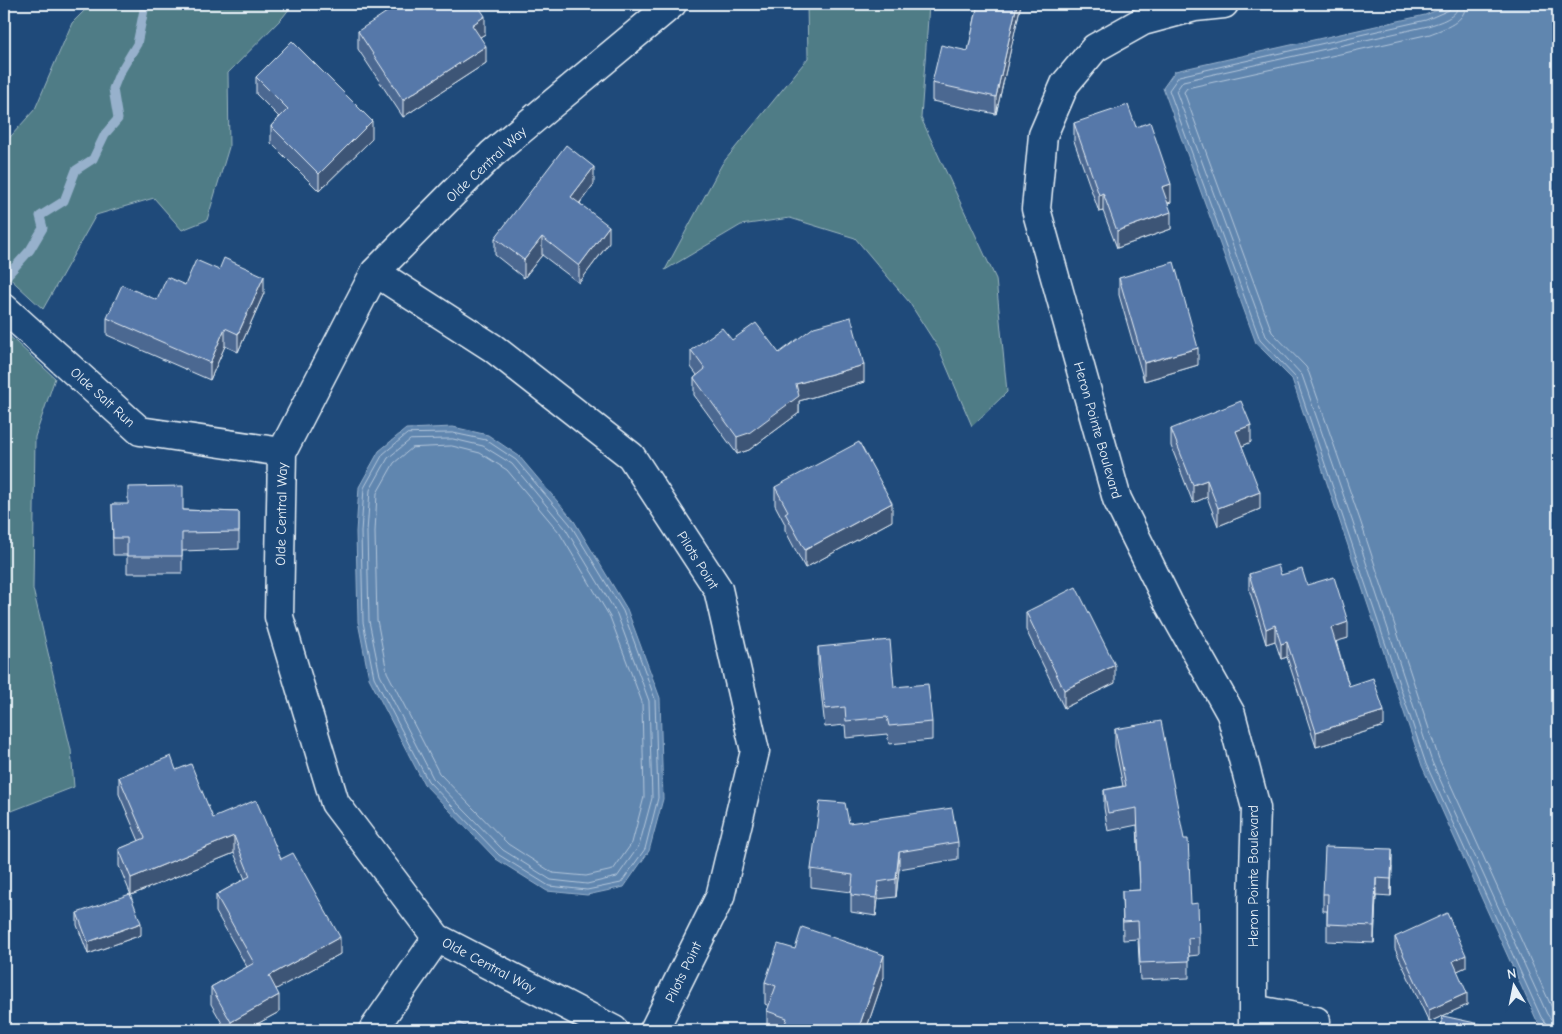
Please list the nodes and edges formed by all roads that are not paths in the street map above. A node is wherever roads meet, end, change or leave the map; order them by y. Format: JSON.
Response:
{"nodes":[{"id":1,"x":672,"y":4,"type":"edge"},
{"id":2,"x":1224,"y":4,"type":"edge"},
{"id":3,"x":375,"y":272,"type":"junction"},
{"id":4,"x":4,"y":308,"type":"edge"},
{"id":5,"x":282,"y":452,"type":"junction"},
{"id":6,"x":437,"y":938,"type":"junction"},
{"id":7,"x":1253,"y":1020,"type":"edge"},
{"id":8,"x":1316,"y":1021,"type":"dead end"},
{"id":9,"x":373,"y":1030,"type":"edge"},
{"id":10,"x":614,"y":1030,"type":"edge"},
{"id":11,"x":654,"y":1030,"type":"edge"}],
"edges":[{"from":1,"to":3,"type":"street","name":"Olde Central Way"},
{"from":2,"to":7,"type":"street","name":"Heron Pointe Boulevard"},
{"from":3,"to":5,"type":"street","name":"Olde Central Way"},
{"from":3,"to":11,"type":"street","name":"Pilots Point"},
{"from":4,"to":5,"type":"street","name":"Olde Salt Run"},
{"from":5,"to":6,"type":"street","name":"Olde Central Way"},
{"from":6,"to":9,"type":"street"},
{"from":6,"to":10,"type":"street","name":"Olde Central Way"},
{"from":7,"to":8,"type":"street"}]}
